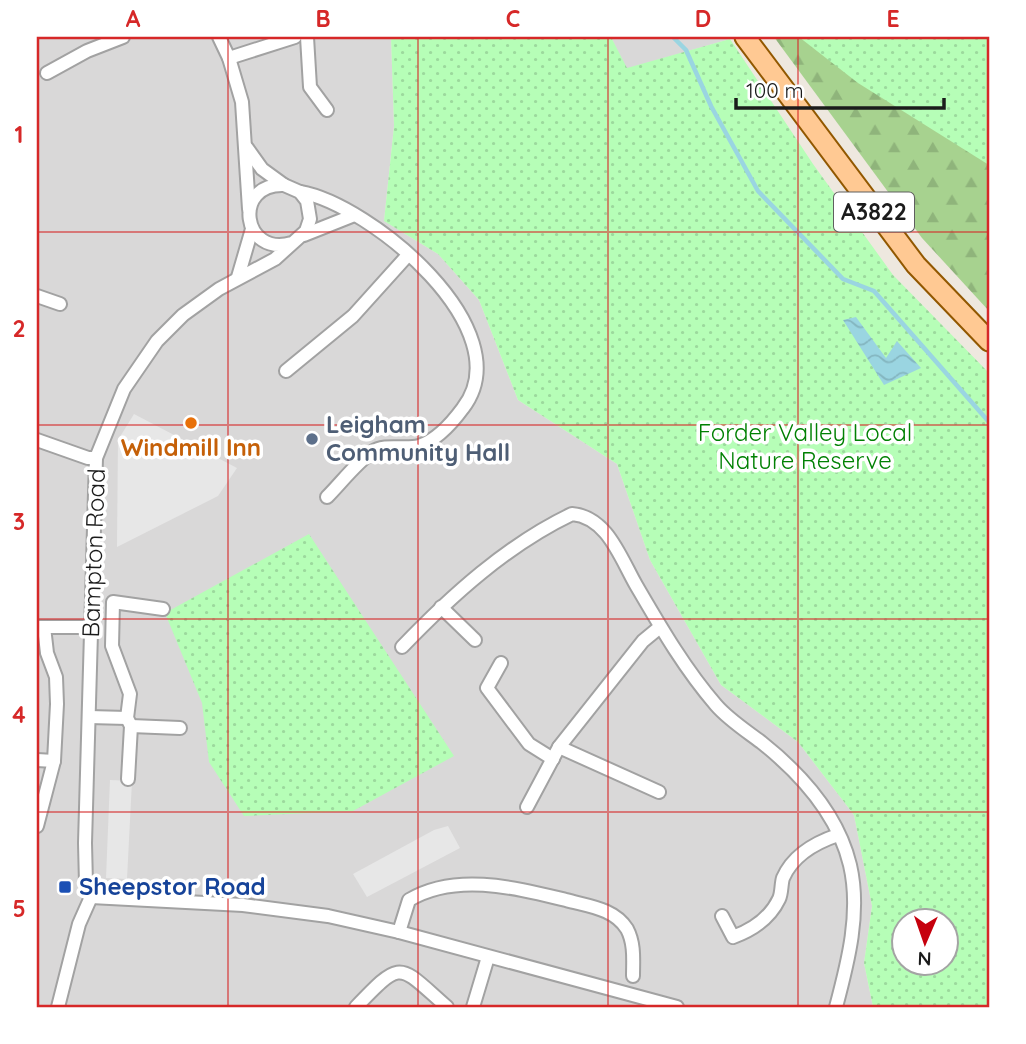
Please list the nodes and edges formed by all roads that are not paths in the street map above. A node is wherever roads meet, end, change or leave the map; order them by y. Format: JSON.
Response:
{"nodes":[{"id":1,"x":123,"y":37,"type":"edge"},
{"id":2,"x":219,"y":37,"type":"edge"},
{"id":3,"x":295,"y":37,"type":"edge"},
{"id":4,"x":307,"y":37,"type":"edge"},
{"id":5,"x":745,"y":37,"type":"edge"},
{"id":6,"x":754,"y":37,"type":"edge"},
{"id":7,"x":229,"y":58,"type":"junction"},
{"id":8,"x":47,"y":73,"type":"dead end"},
{"id":9,"x":770,"y":73,"type":"junction"},
{"id":10,"x":327,"y":110,"type":"dead end"},
{"id":11,"x":247,"y":148,"type":"junction"},
{"id":12,"x":284,"y":185,"type":"junction"},
{"id":13,"x":299,"y":192,"type":"junction"},
{"id":14,"x":249,"y":209,"type":"junction"},
{"id":15,"x":352,"y":216,"type":"junction"},
{"id":16,"x":252,"y":229,"type":"junction"},
{"id":17,"x":297,"y":240,"type":"junction"},
{"id":18,"x":408,"y":256,"type":"junction"},
{"id":19,"x":238,"y":277,"type":"junction"},
{"id":20,"x":37,"y":296,"type":"edge"},
{"id":21,"x":60,"y":304,"type":"dead end"},
{"id":22,"x":989,"y":341,"type":"edge"},
{"id":23,"x":286,"y":371,"type":"dead end"},
{"id":24,"x":37,"y":440,"type":"edge"},
{"id":25,"x":96,"y":458,"type":"junction"},
{"id":26,"x":327,"y":497,"type":"dead end"},
{"id":27,"x":441,"y":607,"type":"junction"},
{"id":28,"x":163,"y":609,"type":"dead end"},
{"id":29,"x":41,"y":627,"type":"edge"},
{"id":30,"x":92,"y":627,"type":"junction"},
{"id":31,"x":660,"y":627,"type":"junction"},
{"id":32,"x":475,"y":640,"type":"dead end"},
{"id":33,"x":402,"y":647,"type":"dead end"},
{"id":34,"x":501,"y":663,"type":"dead end"},
{"id":35,"x":89,"y":717,"type":"junction"},
{"id":36,"x":129,"y":722,"type":"junction"},
{"id":37,"x":180,"y":728,"type":"dead end"},
{"id":38,"x":556,"y":753,"type":"junction"},
{"id":39,"x":37,"y":760,"type":"edge"},
{"id":40,"x":54,"y":761,"type":"junction"},
{"id":41,"x":128,"y":779,"type":"dead end"},
{"id":42,"x":659,"y":792,"type":"dead end"},
{"id":43,"x":527,"y":807,"type":"dead end"},
{"id":44,"x":37,"y":826,"type":"edge"},
{"id":45,"x":838,"y":835,"type":"junction"},
{"id":46,"x":91,"y":897,"type":"junction"},
{"id":47,"x":722,"y":916,"type":"dead end"},
{"id":48,"x":398,"y":932,"type":"junction"},
{"id":49,"x":488,"y":957,"type":"junction"},
{"id":50,"x":633,"y":976,"type":"dead end"},
{"id":51,"x":649,"y":1004,"type":"edge"},
{"id":52,"x":58,"y":1007,"type":"edge"},
{"id":53,"x":356,"y":1007,"type":"edge"},
{"id":54,"x":447,"y":1007,"type":"edge"},
{"id":55,"x":472,"y":1007,"type":"edge"},
{"id":56,"x":677,"y":1007,"type":"edge"},
{"id":57,"x":836,"y":1007,"type":"edge"}],
"edges":[{"from":1,"to":8,"type":"street"},
{"from":2,"to":7,"type":"street"},
{"from":3,"to":7,"type":"street"},
{"from":4,"to":10,"type":"street"},
{"from":5,"to":9,"type":"main road","number":"A3822"},
{"from":6,"to":9,"type":"main road","number":"A3822"},
{"from":7,"to":11,"type":"street"},
{"from":9,"to":22,"type":"main road","number":"A3822"},
{"from":11,"to":12,"type":"street"},
{"from":11,"to":14,"type":"street"},
{"from":12,"to":13,"type":"street"},
{"from":12,"to":14,"type":"street"},
{"from":13,"to":15,"type":"street"},
{"from":13,"to":17,"type":"street"},
{"from":14,"to":16,"type":"street"},
{"from":15,"to":17,"type":"street","name":"Bampton Road"},
{"from":15,"to":18,"type":"street"},
{"from":16,"to":17,"type":"street"},
{"from":16,"to":19,"type":"street"},
{"from":17,"to":19,"type":"street","name":"Bampton Road"},
{"from":18,"to":23,"type":"street"},
{"from":18,"to":26,"type":"street"},
{"from":19,"to":25,"type":"street","name":"Bampton Road"},
{"from":20,"to":21,"type":"street"},
{"from":24,"to":25,"type":"street"},
{"from":25,"to":30,"type":"street","name":"Bampton Road"},
{"from":27,"to":31,"type":"street"},
{"from":27,"to":32,"type":"street"},
{"from":27,"to":33,"type":"street"},
{"from":28,"to":36,"type":"street","name":"Bampton Road"},
{"from":29,"to":30,"type":"street"},
{"from":29,"to":40,"type":"street"},
{"from":30,"to":35,"type":"street","name":"Bampton Road"},
{"from":31,"to":38,"type":"street"},
{"from":31,"to":45,"type":"street"},
{"from":34,"to":38,"type":"street"},
{"from":35,"to":36,"type":"street"},
{"from":35,"to":46,"type":"street","name":"Bampton Road"},
{"from":36,"to":37,"type":"street"},
{"from":36,"to":41,"type":"street","name":"Bampton Road"},
{"from":38,"to":42,"type":"street"},
{"from":38,"to":43,"type":"street"},
{"from":39,"to":40,"type":"street"},
{"from":40,"to":44,"type":"street"},
{"from":45,"to":47,"type":"street"},
{"from":45,"to":57,"type":"street"},
{"from":46,"to":48,"type":"street"},
{"from":46,"to":52,"type":"street"},
{"from":48,"to":49,"type":"street"},
{"from":48,"to":50,"type":"street"},
{"from":49,"to":51,"type":"street"},
{"from":49,"to":55,"type":"street"},
{"from":51,"to":56,"type":"street"},
{"from":53,"to":54,"type":"street"}]}
